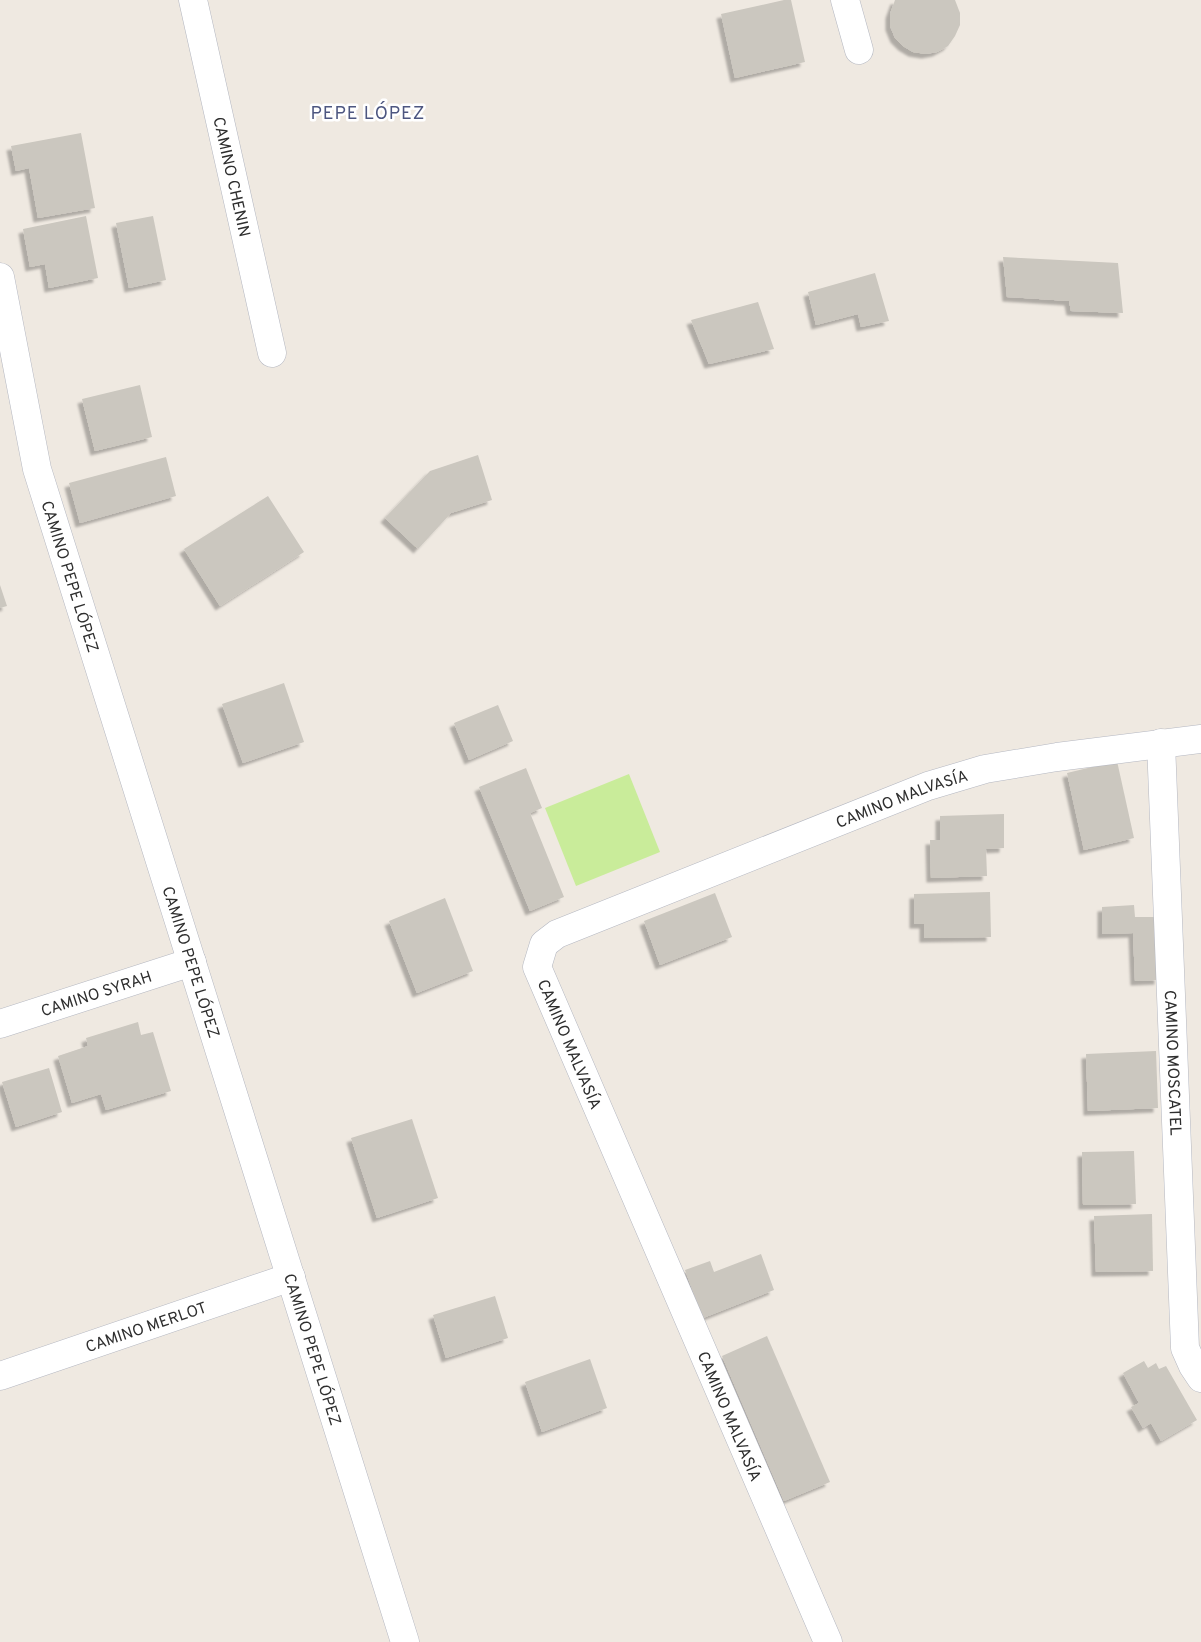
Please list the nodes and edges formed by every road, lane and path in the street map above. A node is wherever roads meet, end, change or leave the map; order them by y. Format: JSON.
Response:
{"nodes":[{"id":1,"x":192,"y":0,"type":"edge"},
{"id":2,"x":845,"y":0,"type":"edge"},
{"id":3,"x":859,"y":50,"type":"dead end"},
{"id":4,"x":0,"y":277,"type":"edge"},
{"id":5,"x":272,"y":353,"type":"dead end"},
{"id":6,"x":1201,"y":739,"type":"edge"},
{"id":7,"x":1161,"y":743,"type":"junction"},
{"id":8,"x":192,"y":962,"type":"junction"},
{"id":9,"x":0,"y":1024,"type":"edge"},
{"id":10,"x":291,"y":1278,"type":"junction"},
{"id":11,"x":0,"y":1376,"type":"edge"},
{"id":12,"x":1201,"y":1378,"type":"edge"},
{"id":13,"x":405,"y":1642,"type":"edge"},
{"id":14,"x":828,"y":1642,"type":"edge"}],
"edges":[{"from":1,"to":5,"type":"street","name":"CAMINO CHENIN"},
{"from":2,"to":3,"type":"street"},
{"from":4,"to":8,"type":"street","name":"CAMINO PEPE LÓPEZ"},
{"from":6,"to":7,"type":"street","name":"CAMINO MALVASÍA"},
{"from":7,"to":12,"type":"street","name":"CAMINO MOSCATEL"},
{"from":7,"to":14,"type":"street","name":"CAMINO MALVASÍA"},
{"from":8,"to":9,"type":"street","name":"CAMINO SYRAH"},
{"from":8,"to":10,"type":"street","name":"CAMINO PEPE LÓPEZ"},
{"from":10,"to":11,"type":"street","name":"CAMINO MERLOT"},
{"from":10,"to":13,"type":"street","name":"CAMINO PEPE LÓPEZ"}]}
